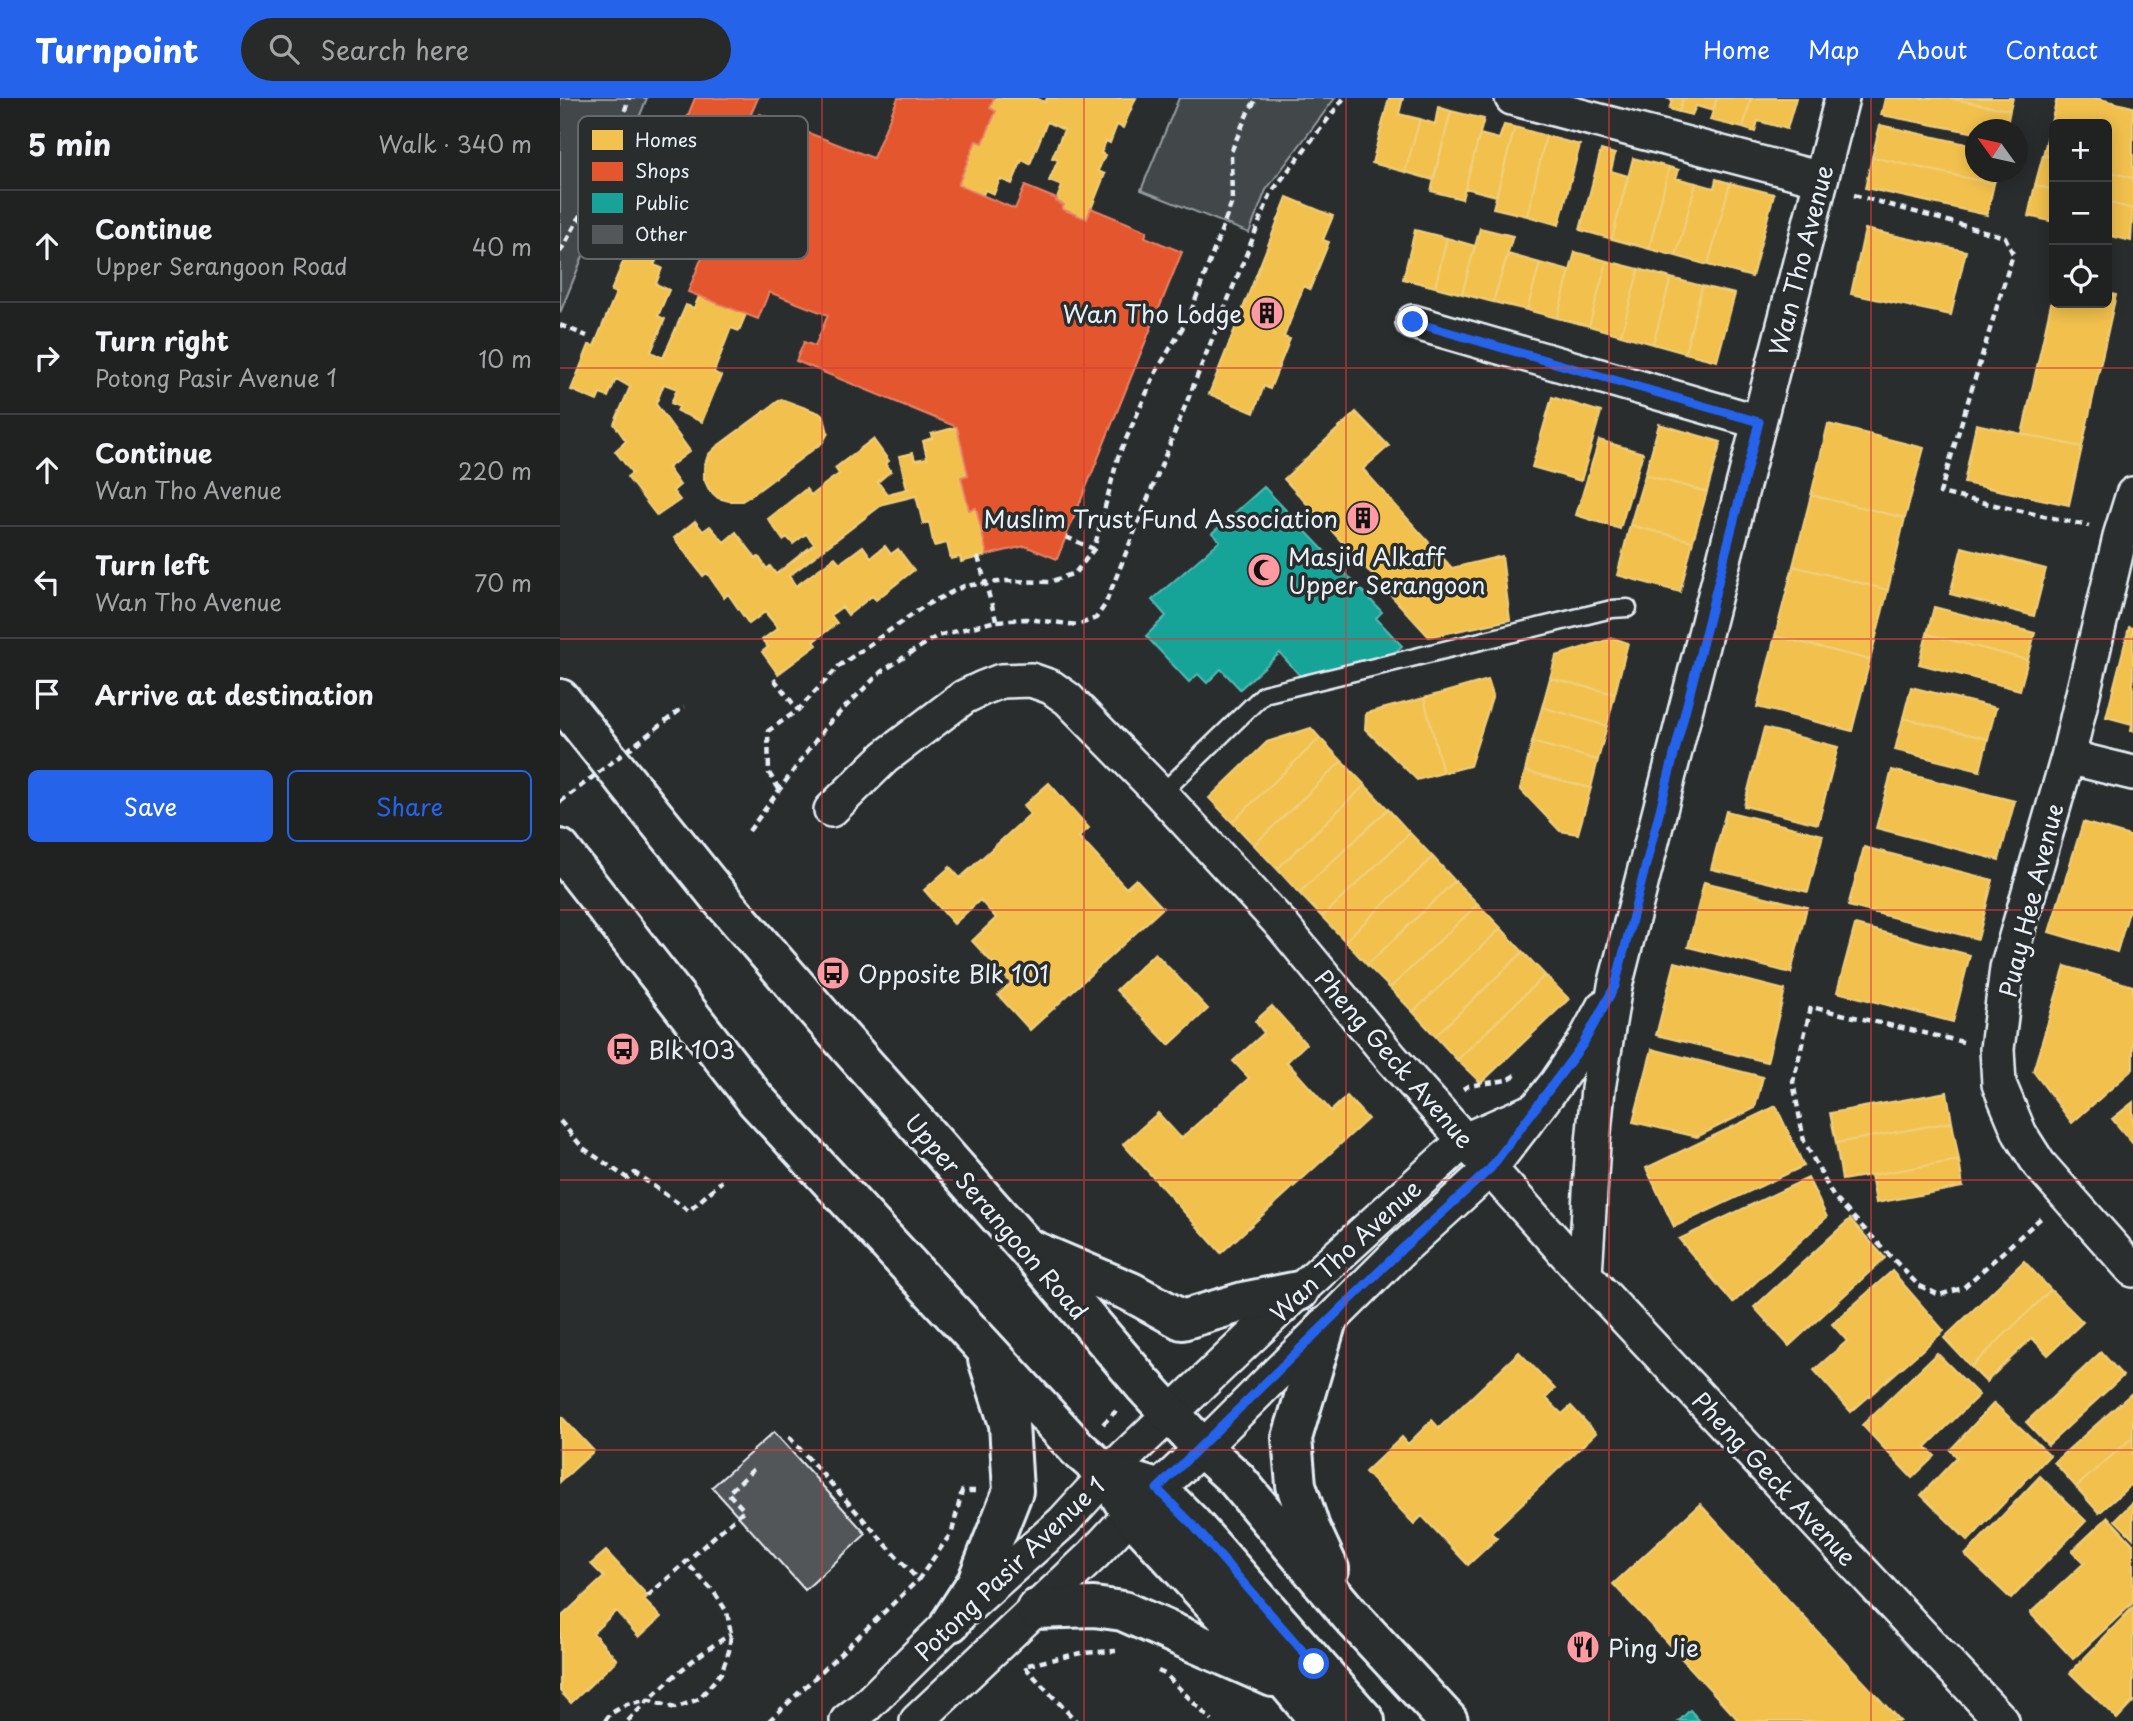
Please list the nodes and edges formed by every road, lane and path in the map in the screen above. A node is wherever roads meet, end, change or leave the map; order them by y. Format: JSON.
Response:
{"nodes":[{"id":1,"x":629,"y":98,"type":"edge"},
{"id":2,"x":1257,"y":98,"type":"edge"},
{"id":3,"x":1344,"y":98,"type":"edge"},
{"id":4,"x":1512,"y":98,"type":"edge"},
{"id":5,"x":1842,"y":98,"type":"edge"},
{"id":6,"x":623,"y":116,"type":"edge"},
{"id":7,"x":1821,"y":179,"type":"junction"},
{"id":8,"x":578,"y":221,"type":"edge"},
{"id":9,"x":560,"y":252,"type":"edge"},
{"id":10,"x":1413,"y":322,"type":"dead end"},
{"id":11,"x":560,"y":325,"type":"edge"},
{"id":12,"x":587,"y":336,"type":"dead end"},
{"id":13,"x":1759,"y":422,"type":"junction"},
{"id":14,"x":2133,"y":494,"type":"edge"},
{"id":15,"x":2121,"y":533,"type":"junction"},
{"id":16,"x":1066,"y":537,"type":"dead end"},
{"id":17,"x":1094,"y":549,"type":"junction"},
{"id":18,"x":978,"y":557,"type":"dead end"},
{"id":19,"x":985,"y":584,"type":"junction"},
{"id":20,"x":1628,"y":608,"type":"dead end"},
{"id":21,"x":996,"y":621,"type":"junction"},
{"id":22,"x":774,"y":679,"type":"dead end"},
{"id":23,"x":560,"y":699,"type":"edge"},
{"id":24,"x":684,"y":707,"type":"dead end"},
{"id":25,"x":798,"y":710,"type":"junction"},
{"id":26,"x":2068,"y":757,"type":"junction"},
{"id":27,"x":2133,"y":773,"type":"edge"},
{"id":28,"x":779,"y":789,"type":"junction"},
{"id":29,"x":1161,"y":794,"type":"junction"},
{"id":30,"x":560,"y":802,"type":"edge"},
{"id":31,"x":831,"y":810,"type":"dead end"},
{"id":32,"x":749,"y":831,"type":"dead end"},
{"id":33,"x":560,"y":849,"type":"edge"},
{"id":34,"x":1615,"y":986,"type":"junction"},
{"id":35,"x":1997,"y":1049,"type":"junction"},
{"id":36,"x":1536,"y":1109,"type":"junction"},
{"id":37,"x":560,"y":1121,"type":"edge"},
{"id":38,"x":1465,"y":1140,"type":"junction"},
{"id":39,"x":1490,"y":1169,"type":"junction"},
{"id":40,"x":722,"y":1181,"type":"dead end"},
{"id":41,"x":2066,"y":1196,"type":"junction"},
{"id":42,"x":1027,"y":1248,"type":"junction"},
{"id":43,"x":2133,"y":1270,"type":"edge"},
{"id":44,"x":1585,"y":1276,"type":"junction"},
{"id":45,"x":1299,"y":1291,"type":"junction"},
{"id":46,"x":1325,"y":1327,"type":"junction"},
{"id":47,"x":984,"y":1347,"type":"junction"},
{"id":48,"x":1143,"y":1384,"type":"junction"},
{"id":49,"x":1170,"y":1415,"type":"junction"},
{"id":50,"x":789,"y":1437,"type":"dead end"},
{"id":51,"x":1202,"y":1448,"type":"junction"},
{"id":52,"x":1078,"y":1449,"type":"junction"},
{"id":53,"x":755,"y":1468,"type":"dead end"},
{"id":54,"x":1107,"y":1474,"type":"junction"},
{"id":55,"x":962,"y":1491,"type":"dead end"},
{"id":56,"x":1144,"y":1502,"type":"junction"},
{"id":57,"x":686,"y":1562,"type":"junction"},
{"id":58,"x":918,"y":1580,"type":"junction"},
{"id":59,"x":648,"y":1596,"type":"dead end"},
{"id":60,"x":1036,"y":1609,"type":"junction"},
{"id":61,"x":1350,"y":1615,"type":"junction"},
{"id":62,"x":950,"y":1622,"type":"junction"},
{"id":63,"x":731,"y":1634,"type":"junction"},
{"id":64,"x":1118,"y":1651,"type":"dead end"},
{"id":65,"x":1154,"y":1668,"type":"dead end"},
{"id":66,"x":1288,"y":1683,"type":"junction"},
{"id":67,"x":647,"y":1700,"type":"junction"},
{"id":68,"x":605,"y":1721,"type":"edge"},
{"id":69,"x":628,"y":1721,"type":"edge"},
{"id":70,"x":769,"y":1721,"type":"edge"},
{"id":71,"x":847,"y":1721,"type":"edge"},
{"id":72,"x":917,"y":1721,"type":"edge"},
{"id":73,"x":1076,"y":1721,"type":"edge"},
{"id":74,"x":1212,"y":1721,"type":"edge"},
{"id":75,"x":1320,"y":1721,"type":"edge"},
{"id":76,"x":1365,"y":1721,"type":"edge"},
{"id":77,"x":1448,"y":1721,"type":"edge"},
{"id":78,"x":2002,"y":1721,"type":"edge"}],
"edges":[{"from":1,"to":6,"type":"path"},
{"from":2,"to":17,"type":"path"},
{"from":3,"to":21,"type":"path"},
{"from":4,"to":7,"type":"street"},
{"from":5,"to":7,"type":"street","name":"Wan Tho Avenue"},
{"from":7,"to":13,"type":"street","name":"Wan Tho Avenue"},
{"from":7,"to":15,"type":"path"},
{"from":8,"to":9,"type":"path"},
{"from":10,"to":13,"type":"street"},
{"from":11,"to":12,"type":"path"},
{"from":13,"to":34,"type":"street","name":"Wan Tho Avenue"},
{"from":14,"to":15,"type":"street","name":"Puay Hee Avenue"},
{"from":15,"to":26,"type":"street","name":"Puay Hee Avenue"},
{"from":16,"to":17,"type":"path"},
{"from":17,"to":19,"type":"path"},
{"from":18,"to":19,"type":"path"},
{"from":19,"to":21,"type":"path"},
{"from":19,"to":25,"type":"path"},
{"from":20,"to":29,"type":"lane"},
{"from":21,"to":28,"type":"path"},
{"from":22,"to":25,"type":"path"},
{"from":23,"to":42,"type":"main road","name":"Upper Serangoon Road"},
{"from":24,"to":30,"type":"path","bridge":true},
{"from":25,"to":28,"type":"path"},
{"from":26,"to":27,"type":"street"},
{"from":26,"to":35,"type":"street","name":"Puay Hee Avenue"},
{"from":28,"to":32,"type":"path"},
{"from":29,"to":31,"type":"street","name":"Pheng Geck Avenue"},
{"from":29,"to":38,"type":"street","name":"Pheng Geck Avenue"},
{"from":33,"to":47,"type":"main road"},
{"from":34,"to":36,"type":"street","name":"Wan Tho Avenue"},
{"from":34,"to":44,"type":"street","name":"Wan Tho Avenue"},
{"from":35,"to":41,"type":"street","name":"Puay Hee Avenue"},
{"from":35,"to":41,"type":"path"},
{"from":36,"to":38,"type":"street","name":"Wan Tho Avenue"},
{"from":36,"to":39,"type":"street","name":"Wan Tho Avenue"},
{"from":37,"to":40,"type":"path"},
{"from":38,"to":39,"type":"street","name":"Pheng Geck Avenue"},
{"from":38,"to":45,"type":"street","name":"Wan Tho Avenue"},
{"from":39,"to":44,"type":"street","name":"Pheng Geck Avenue"},
{"from":39,"to":46,"type":"street","name":"Wan Tho Avenue"},
{"from":41,"to":43,"type":"street","name":"Puay Hee Avenue"},
{"from":42,"to":45,"type":"main road"},
{"from":42,"to":48,"type":"main road","name":"Upper Serangoon Road"},
{"from":44,"to":78,"type":"street","name":"Pheng Geck Avenue"},
{"from":45,"to":49,"type":"street","name":"Wan Tho Avenue"},
{"from":46,"to":51,"type":"street","name":"Wan Tho Avenue"},
{"from":46,"to":61,"type":"main road"},
{"from":47,"to":52,"type":"main road"},
{"from":47,"to":62,"type":"main road"},
{"from":48,"to":49,"type":"main road","name":"Upper Serangoon Road"},
{"from":48,"to":52,"type":"path"},
{"from":49,"to":51,"type":"main road","name":"Upper Serangoon Road"},
{"from":49,"to":54,"type":"street","name":"Potong Pasir Avenue 1"},
{"from":50,"to":58,"type":"path"},
{"from":51,"to":56,"type":"street","name":"Potong Pasir Avenue 1"},
{"from":51,"to":61,"type":"main road","name":"Upper Serangoon Road"},
{"from":52,"to":54,"type":"main road"},
{"from":53,"to":57,"type":"path"},
{"from":54,"to":56,"type":"main road"},
{"from":54,"to":62,"type":"street","name":"Potong Pasir Avenue 1"},
{"from":55,"to":58,"type":"path"},
{"from":56,"to":60,"type":"street","name":"Potong Pasir Avenue 1"},
{"from":56,"to":66,"type":"main road"},
{"from":56,"to":76,"type":"main road"},
{"from":57,"to":59,"type":"path"},
{"from":57,"to":63,"type":"path"},
{"from":58,"to":70,"type":"path"},
{"from":60,"to":66,"type":"main road"},
{"from":60,"to":72,"type":"street","name":"Potong Pasir Avenue 1"},
{"from":61,"to":77,"type":"main road","name":"Upper Serangoon Road"},
{"from":62,"to":71,"type":"street","name":"Potong Pasir Avenue 1"},
{"from":63,"to":67,"type":"path"},
{"from":63,"to":67,"type":"path"},
{"from":64,"to":73,"type":"path"},
{"from":65,"to":74,"type":"path"},
{"from":66,"to":75,"type":"main road"},
{"from":67,"to":68,"type":"path"},
{"from":67,"to":69,"type":"path"}]}
